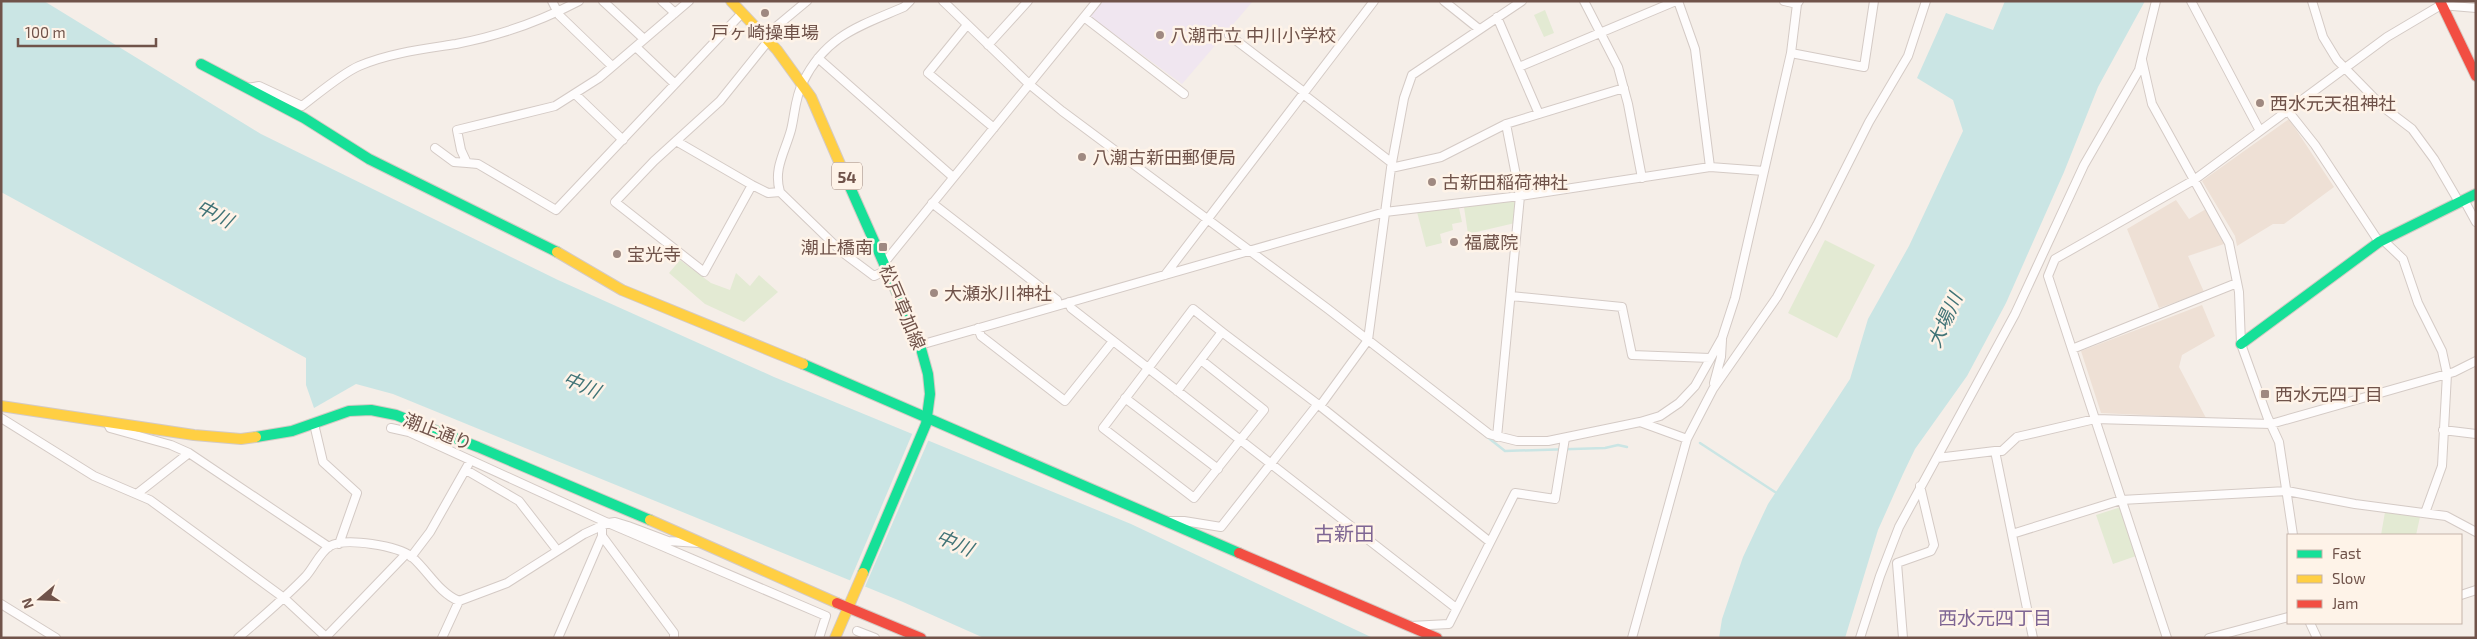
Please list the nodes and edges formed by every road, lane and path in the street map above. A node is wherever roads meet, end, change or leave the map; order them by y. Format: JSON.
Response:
{"nodes":[{"id":1,"x":552,"y":1,"type":"edge"},
{"id":2,"x":579,"y":1,"type":"edge"},
{"id":3,"x":603,"y":1,"type":"edge"},
{"id":4,"x":662,"y":1,"type":"edge"},
{"id":5,"x":689,"y":1,"type":"edge"},
{"id":6,"x":731,"y":1,"type":"edge"},
{"id":7,"x":807,"y":1,"type":"edge"},
{"id":8,"x":910,"y":1,"type":"edge"},
{"id":9,"x":942,"y":1,"type":"edge"},
{"id":10,"x":1028,"y":1,"type":"edge"},
{"id":11,"x":1097,"y":1,"type":"edge"},
{"id":12,"x":1374,"y":1,"type":"edge"},
{"id":13,"x":1444,"y":1,"type":"edge"},
{"id":14,"x":1522,"y":1,"type":"edge"},
{"id":15,"x":1584,"y":1,"type":"edge"},
{"id":16,"x":1677,"y":1,"type":"edge"},
{"id":17,"x":1784,"y":1,"type":"edge"},
{"id":18,"x":1874,"y":1,"type":"edge"},
{"id":19,"x":1926,"y":1,"type":"edge"},
{"id":20,"x":2156,"y":1,"type":"edge"},
{"id":21,"x":2191,"y":1,"type":"edge"},
{"id":22,"x":2312,"y":1,"type":"edge"},
{"id":23,"x":1798,"y":3,"type":"edge"},
{"id":24,"x":2440,"y":3,"type":"edge"},
{"id":25,"x":2476,"y":8,"type":"edge"},
{"id":26,"x":558,"y":12,"type":"junction"},
{"id":27,"x":675,"y":13,"type":"junction"},
{"id":28,"x":742,"y":13,"type":"junction"},
{"id":29,"x":1084,"y":17,"type":"junction"},
{"id":30,"x":1497,"y":17,"type":"junction"},
{"id":31,"x":967,"y":24,"type":"junction"},
{"id":32,"x":1479,"y":29,"type":"junction"},
{"id":33,"x":1601,"y":32,"type":"junction"},
{"id":34,"x":1229,"y":35,"type":"dead end"},
{"id":35,"x":767,"y":38,"type":"junction"},
{"id":36,"x":644,"y":39,"type":"junction"},
{"id":37,"x":988,"y":45,"type":"junction"},
{"id":38,"x":636,"y":47,"type":"junction"},
{"id":39,"x":1791,"y":53,"type":"junction"},
{"id":40,"x":818,"y":58,"type":"junction"},
{"id":41,"x":2142,"y":60,"type":"junction"},
{"id":42,"x":201,"y":64,"type":"dead end"},
{"id":43,"x":612,"y":66,"type":"junction"},
{"id":44,"x":1519,"y":67,"type":"junction"},
{"id":45,"x":2345,"y":69,"type":"junction"},
{"id":46,"x":2476,"y":76,"type":"edge"},
{"id":47,"x":802,"y":82,"type":"junction"},
{"id":48,"x":675,"y":84,"type":"junction"},
{"id":49,"x":1029,"y":84,"type":"junction"},
{"id":50,"x":247,"y":88,"type":"junction"},
{"id":51,"x":1624,"y":88,"type":"junction"},
{"id":52,"x":1303,"y":93,"type":"junction"},
{"id":53,"x":574,"y":94,"type":"junction"},
{"id":54,"x":1184,"y":94,"type":"dead end"},
{"id":55,"x":2288,"y":111,"type":"junction"},
{"id":56,"x":1539,"y":114,"type":"junction"},
{"id":57,"x":1506,"y":124,"type":"junction"},
{"id":58,"x":994,"y":128,"type":"junction"},
{"id":59,"x":2260,"y":131,"type":"junction"},
{"id":60,"x":623,"y":140,"type":"junction"},
{"id":61,"x":676,"y":141,"type":"junction"},
{"id":62,"x":436,"y":148,"type":"dead end"},
{"id":63,"x":467,"y":163,"type":"junction"},
{"id":64,"x":1392,"y":166,"type":"junction"},
{"id":65,"x":1710,"y":167,"type":"junction"},
{"id":66,"x":1764,"y":171,"type":"junction"},
{"id":67,"x":953,"y":177,"type":"junction"},
{"id":68,"x":1642,"y":178,"type":"junction"},
{"id":69,"x":2194,"y":180,"type":"junction"},
{"id":70,"x":752,"y":185,"type":"junction"},
{"id":71,"x":780,"y":192,"type":"junction"},
{"id":72,"x":2476,"y":194,"type":"edge"},
{"id":73,"x":1520,"y":196,"type":"junction"},
{"id":74,"x":2462,"y":201,"type":"junction"},
{"id":75,"x":932,"y":203,"type":"junction"},
{"id":76,"x":1385,"y":212,"type":"junction"},
{"id":77,"x":1208,"y":219,"type":"junction"},
{"id":78,"x":2476,"y":222,"type":"edge"},
{"id":79,"x":2381,"y":241,"type":"junction"},
{"id":80,"x":1249,"y":251,"type":"junction"},
{"id":81,"x":886,"y":266,"type":"junction"},
{"id":82,"x":1165,"y":274,"type":"junction"},
{"id":83,"x":2238,"y":283,"type":"junction"},
{"id":84,"x":1511,"y":296,"type":"junction"},
{"id":85,"x":1069,"y":302,"type":"junction"},
{"id":86,"x":1058,"y":305,"type":"junction"},
{"id":87,"x":978,"y":328,"type":"junction"},
{"id":88,"x":1222,"y":332,"type":"junction"},
{"id":89,"x":1722,"y":338,"type":"junction"},
{"id":90,"x":1113,"y":340,"type":"junction"},
{"id":91,"x":1368,"y":340,"type":"junction"},
{"id":92,"x":2241,"y":344,"type":"junction"},
{"id":93,"x":920,"y":345,"type":"junction"},
{"id":94,"x":2072,"y":348,"type":"junction"},
{"id":95,"x":1710,"y":358,"type":"junction"},
{"id":96,"x":1200,"y":360,"type":"junction"},
{"id":97,"x":2476,"y":361,"type":"edge"},
{"id":98,"x":1148,"y":368,"type":"junction"},
{"id":99,"x":2446,"y":374,"type":"junction"},
{"id":100,"x":1713,"y":389,"type":"junction"},
{"id":101,"x":1177,"y":391,"type":"junction"},
{"id":102,"x":1125,"y":398,"type":"junction"},
{"id":103,"x":1,"y":406,"type":"edge"},
{"id":104,"x":1318,"y":406,"type":"junction"},
{"id":105,"x":1,"y":418,"type":"edge"},
{"id":106,"x":2095,"y":418,"type":"junction"},
{"id":107,"x":928,"y":421,"type":"junction"},
{"id":108,"x":107,"y":422,"type":"junction"},
{"id":109,"x":1640,"y":422,"type":"junction"},
{"id":110,"x":314,"y":424,"type":"junction"},
{"id":111,"x":2271,"y":424,"type":"junction"},
{"id":112,"x":391,"y":428,"type":"dead end"},
{"id":113,"x":2443,"y":430,"type":"junction"},
{"id":114,"x":2476,"y":434,"type":"edge"},
{"id":115,"x":1497,"y":437,"type":"junction"},
{"id":116,"x":1565,"y":438,"type":"junction"},
{"id":117,"x":1687,"y":439,"type":"junction"},
{"id":118,"x":1241,"y":440,"type":"junction"},
{"id":119,"x":1995,"y":451,"type":"junction"},
{"id":120,"x":189,"y":454,"type":"junction"},
{"id":121,"x":1937,"y":458,"type":"junction"},
{"id":122,"x":469,"y":460,"type":"junction"},
{"id":123,"x":1271,"y":463,"type":"junction"},
{"id":124,"x":1218,"y":469,"type":"junction"},
{"id":125,"x":466,"y":470,"type":"junction"},
{"id":126,"x":1920,"y":486,"type":"junction"},
{"id":127,"x":2287,"y":491,"type":"junction"},
{"id":128,"x":138,"y":493,"type":"junction"},
{"id":129,"x":2121,"y":500,"type":"junction"},
{"id":130,"x":2425,"y":513,"type":"junction"},
{"id":131,"x":1168,"y":521,"type":"junction"},
{"id":132,"x":605,"y":524,"type":"junction"},
{"id":133,"x":2476,"y":532,"type":"edge"},
{"id":134,"x":2012,"y":534,"type":"junction"},
{"id":135,"x":2293,"y":534,"type":"edge"},
{"id":136,"x":602,"y":536,"type":"junction"},
{"id":137,"x":1490,"y":542,"type":"junction"},
{"id":138,"x":339,"y":544,"type":"junction"},
{"id":139,"x":704,"y":544,"type":"junction"},
{"id":140,"x":329,"y":547,"type":"junction"},
{"id":141,"x":557,"y":550,"type":"junction"},
{"id":142,"x":408,"y":556,"type":"junction"},
{"id":143,"x":2476,"y":590,"type":"edge"},
{"id":144,"x":2462,"y":595,"type":"edge"},
{"id":145,"x":284,"y":598,"type":"junction"},
{"id":146,"x":459,"y":601,"type":"junction"},
{"id":147,"x":1,"y":604,"type":"edge"},
{"id":148,"x":1456,"y":608,"type":"junction"},
{"id":149,"x":848,"y":609,"type":"junction"},
{"id":150,"x":2287,"y":617,"type":"edge"},
{"id":151,"x":2310,"y":624,"type":"edge"},
{"id":152,"x":1409,"y":626,"type":"junction"},
{"id":153,"x":857,"y":631,"type":"dead end"},
{"id":154,"x":326,"y":637,"type":"edge"},
{"id":155,"x":56,"y":638,"type":"edge"},
{"id":156,"x":238,"y":638,"type":"edge"},
{"id":157,"x":442,"y":638,"type":"edge"},
{"id":158,"x":558,"y":638,"type":"edge"},
{"id":159,"x":674,"y":638,"type":"edge"},
{"id":160,"x":820,"y":638,"type":"edge"},
{"id":161,"x":835,"y":638,"type":"edge"},
{"id":162,"x":875,"y":638,"type":"edge"},
{"id":163,"x":921,"y":638,"type":"edge"},
{"id":164,"x":1437,"y":638,"type":"edge"},
{"id":165,"x":1632,"y":638,"type":"edge"},
{"id":166,"x":1860,"y":638,"type":"edge"},
{"id":167,"x":1903,"y":638,"type":"edge"},
{"id":168,"x":2033,"y":638,"type":"edge"},
{"id":169,"x":2167,"y":638,"type":"edge"},
{"id":170,"x":2209,"y":638,"type":"edge"},
{"id":171,"x":2317,"y":638,"type":"edge"}],
"edges":[{"from":1,"to":26,"type":"street"},
{"from":2,"to":26,"type":"street"},
{"from":3,"to":36,"type":"street"},
{"from":4,"to":27,"type":"street"},
{"from":5,"to":27,"type":"street"},
{"from":6,"to":28,"type":"street","name":"松戸草加線","number":"54"},
{"from":7,"to":35,"type":"street"},
{"from":8,"to":40,"type":"street"},
{"from":9,"to":31,"type":"street"},
{"from":10,"to":37,"type":"street"},
{"from":11,"to":29,"type":"street"},
{"from":12,"to":52,"type":"street"},
{"from":13,"to":32,"type":"street"},
{"from":14,"to":30,"type":"street"},
{"from":15,"to":33,"type":"street"},
{"from":16,"to":33,"type":"street"},
{"from":16,"to":65,"type":"street"},
{"from":17,"to":23,"type":"street"},
{"from":18,"to":39,"type":"street"},
{"from":19,"to":100,"type":"street"},
{"from":20,"to":41,"type":"street"},
{"from":21,"to":59,"type":"street"},
{"from":22,"to":45,"type":"street"},
{"from":23,"to":39,"type":"street"},
{"from":24,"to":25,"type":"street"},
{"from":24,"to":45,"type":"street"},
{"from":24,"to":46,"type":"street"},
{"from":26,"to":43,"type":"street"},
{"from":26,"to":50,"type":"street"},
{"from":27,"to":36,"type":"street"},
{"from":28,"to":35,"type":"street","name":"松戸草加線","number":"54"},
{"from":28,"to":48,"type":"street"},
{"from":29,"to":49,"type":"street"},
{"from":29,"to":54,"type":"street"},
{"from":30,"to":32,"type":"street"},
{"from":30,"to":44,"type":"street"},
{"from":31,"to":37,"type":"street"},
{"from":31,"to":58,"type":"street"},
{"from":32,"to":64,"type":"street"},
{"from":33,"to":44,"type":"street"},
{"from":33,"to":51,"type":"street"},
{"from":34,"to":52,"type":"street"},
{"from":35,"to":47,"type":"street","name":"松戸草加線","number":"54"},
{"from":35,"to":61,"type":"street"},
{"from":36,"to":38,"type":"street"},
{"from":37,"to":49,"type":"street"},
{"from":38,"to":43,"type":"street"},
{"from":38,"to":48,"type":"street"},
{"from":39,"to":66,"type":"street"},
{"from":40,"to":47,"type":"street"},
{"from":40,"to":67,"type":"street"},
{"from":41,"to":69,"type":"street"},
{"from":41,"to":121,"type":"street"},
{"from":42,"to":50,"type":"street"},
{"from":43,"to":53,"type":"street"},
{"from":44,"to":56,"type":"street"},
{"from":45,"to":55,"type":"street"},
{"from":45,"to":74,"type":"street"},
{"from":47,"to":71,"type":"street"},
{"from":47,"to":81,"type":"street","name":"松戸草加線","number":"54"},
{"from":48,"to":60,"type":"street"},
{"from":49,"to":58,"type":"street"},
{"from":49,"to":77,"type":"street"},
{"from":50,"to":107,"type":"street"},
{"from":51,"to":56,"type":"street"},
{"from":51,"to":68,"type":"street"},
{"from":52,"to":64,"type":"street"},
{"from":52,"to":77,"type":"street"},
{"from":53,"to":60,"type":"street"},
{"from":53,"to":63,"type":"street"},
{"from":55,"to":59,"type":"street"},
{"from":55,"to":79,"type":"street"},
{"from":56,"to":57,"type":"street"},
{"from":57,"to":64,"type":"street"},
{"from":57,"to":73,"type":"street"},
{"from":58,"to":67,"type":"street"},
{"from":59,"to":69,"type":"street"},
{"from":60,"to":63,"type":"street"},
{"from":61,"to":70,"type":"street"},
{"from":61,"to":70,"type":"street"},
{"from":62,"to":63,"type":"street"},
{"from":64,"to":76,"type":"street"},
{"from":65,"to":66,"type":"street"},
{"from":65,"to":68,"type":"street"},
{"from":66,"to":89,"type":"street"},
{"from":67,"to":75,"type":"street"},
{"from":68,"to":73,"type":"street"},
{"from":69,"to":83,"type":"street"},
{"from":69,"to":94,"type":"street"},
{"from":70,"to":71,"type":"street"},
{"from":71,"to":81,"type":"street"},
{"from":72,"to":74,"type":"street"},
{"from":73,"to":76,"type":"street"},
{"from":73,"to":84,"type":"street"},
{"from":74,"to":78,"type":"street"},
{"from":74,"to":79,"type":"street"},
{"from":75,"to":81,"type":"street"},
{"from":75,"to":86,"type":"street"},
{"from":76,"to":80,"type":"street"},
{"from":76,"to":91,"type":"street"},
{"from":77,"to":80,"type":"street"},
{"from":77,"to":82,"type":"street"},
{"from":79,"to":92,"type":"street"},
{"from":79,"to":99,"type":"street"},
{"from":80,"to":82,"type":"street"},
{"from":80,"to":91,"type":"street"},
{"from":81,"to":93,"type":"street","name":"松戸草加線","number":"54"},
{"from":82,"to":85,"type":"street"},
{"from":83,"to":92,"type":"street"},
{"from":83,"to":94,"type":"street"},
{"from":84,"to":95,"type":"street"},
{"from":84,"to":115,"type":"street"},
{"from":85,"to":86,"type":"street"},
{"from":85,"to":90,"type":"street"},
{"from":86,"to":87,"type":"street"},
{"from":87,"to":90,"type":"street"},
{"from":87,"to":93,"type":"street"},
{"from":88,"to":96,"type":"street"},
{"from":88,"to":98,"type":"street"},
{"from":88,"to":104,"type":"street"},
{"from":89,"to":95,"type":"street"},
{"from":89,"to":100,"type":"street"},
{"from":90,"to":98,"type":"street"},
{"from":91,"to":104,"type":"street"},
{"from":91,"to":115,"type":"street"},
{"from":92,"to":111,"type":"street"},
{"from":93,"to":107,"type":"street","name":"松戸草加線","number":"54"},
{"from":94,"to":106,"type":"street"},
{"from":95,"to":109,"type":"street"},
{"from":96,"to":101,"type":"street"},
{"from":96,"to":118,"type":"street"},
{"from":97,"to":99,"type":"street"},
{"from":98,"to":101,"type":"street"},
{"from":98,"to":102,"type":"street"},
{"from":99,"to":111,"type":"street"},
{"from":99,"to":113,"type":"street"},
{"from":100,"to":117,"type":"street"},
{"from":101,"to":118,"type":"street"},
{"from":102,"to":124,"type":"street"},
{"from":102,"to":124,"type":"street"},
{"from":103,"to":108,"type":"street","name":"潮止通り"},
{"from":104,"to":123,"type":"street"},
{"from":104,"to":137,"type":"street"},
{"from":105,"to":128,"type":"street"},
{"from":106,"to":111,"type":"street"},
{"from":106,"to":119,"type":"street"},
{"from":106,"to":129,"type":"street"},
{"from":107,"to":131,"type":"street"},
{"from":107,"to":149,"type":"street","name":"松戸草加線","number":"54"},
{"from":108,"to":110,"type":"street","name":"潮止通り"},
{"from":108,"to":120,"type":"street"},
{"from":109,"to":116,"type":"street"},
{"from":109,"to":117,"type":"street"},
{"from":110,"to":138,"type":"street"},
{"from":110,"to":139,"type":"street","name":"潮止通り"},
{"from":111,"to":127,"type":"street"},
{"from":112,"to":122,"type":"street"},
{"from":113,"to":114,"type":"street"},
{"from":113,"to":130,"type":"street"},
{"from":115,"to":116,"type":"street"},
{"from":116,"to":137,"type":"street"},
{"from":117,"to":165,"type":"street"},
{"from":118,"to":123,"type":"street"},
{"from":118,"to":124,"type":"street"},
{"from":119,"to":121,"type":"street"},
{"from":119,"to":134,"type":"street"},
{"from":120,"to":128,"type":"street"},
{"from":120,"to":140,"type":"street"},
{"from":121,"to":126,"type":"street"},
{"from":122,"to":125,"type":"street"},
{"from":122,"to":132,"type":"street"},
{"from":123,"to":131,"type":"street"},
{"from":123,"to":148,"type":"street"},
{"from":125,"to":141,"type":"street"},
{"from":125,"to":142,"type":"street"},
{"from":126,"to":166,"type":"street"},
{"from":126,"to":167,"type":"street"},
{"from":127,"to":129,"type":"street"},
{"from":127,"to":130,"type":"street"},
{"from":127,"to":135,"type":"street"},
{"from":128,"to":145,"type":"street"},
{"from":129,"to":134,"type":"street"},
{"from":129,"to":169,"type":"street"},
{"from":130,"to":133,"type":"street"},
{"from":131,"to":152,"type":"street"},
{"from":132,"to":136,"type":"street"},
{"from":132,"to":139,"type":"street"},
{"from":132,"to":141,"type":"street"},
{"from":132,"to":160,"type":"street"},
{"from":134,"to":168,"type":"street"},
{"from":136,"to":158,"type":"street"},
{"from":136,"to":159,"type":"street"},
{"from":137,"to":148,"type":"street"},
{"from":138,"to":140,"type":"street"},
{"from":138,"to":142,"type":"street"},
{"from":139,"to":149,"type":"street","name":"潮止通り"},
{"from":140,"to":145,"type":"street"},
{"from":141,"to":146,"type":"street"},
{"from":142,"to":146,"type":"street"},
{"from":142,"to":154,"type":"street"},
{"from":143,"to":144,"type":"street"},
{"from":145,"to":154,"type":"street"},
{"from":145,"to":156,"type":"street"},
{"from":146,"to":157,"type":"street"},
{"from":147,"to":155,"type":"street"},
{"from":148,"to":152,"type":"street"},
{"from":149,"to":161,"type":"street","name":"松戸草加線","number":"54"},
{"from":149,"to":163,"type":"street","name":"潮止通り"},
{"from":150,"to":170,"type":"street"},
{"from":151,"to":171,"type":"street"},
{"from":152,"to":164,"type":"street"},
{"from":153,"to":162,"type":"street"}]}
